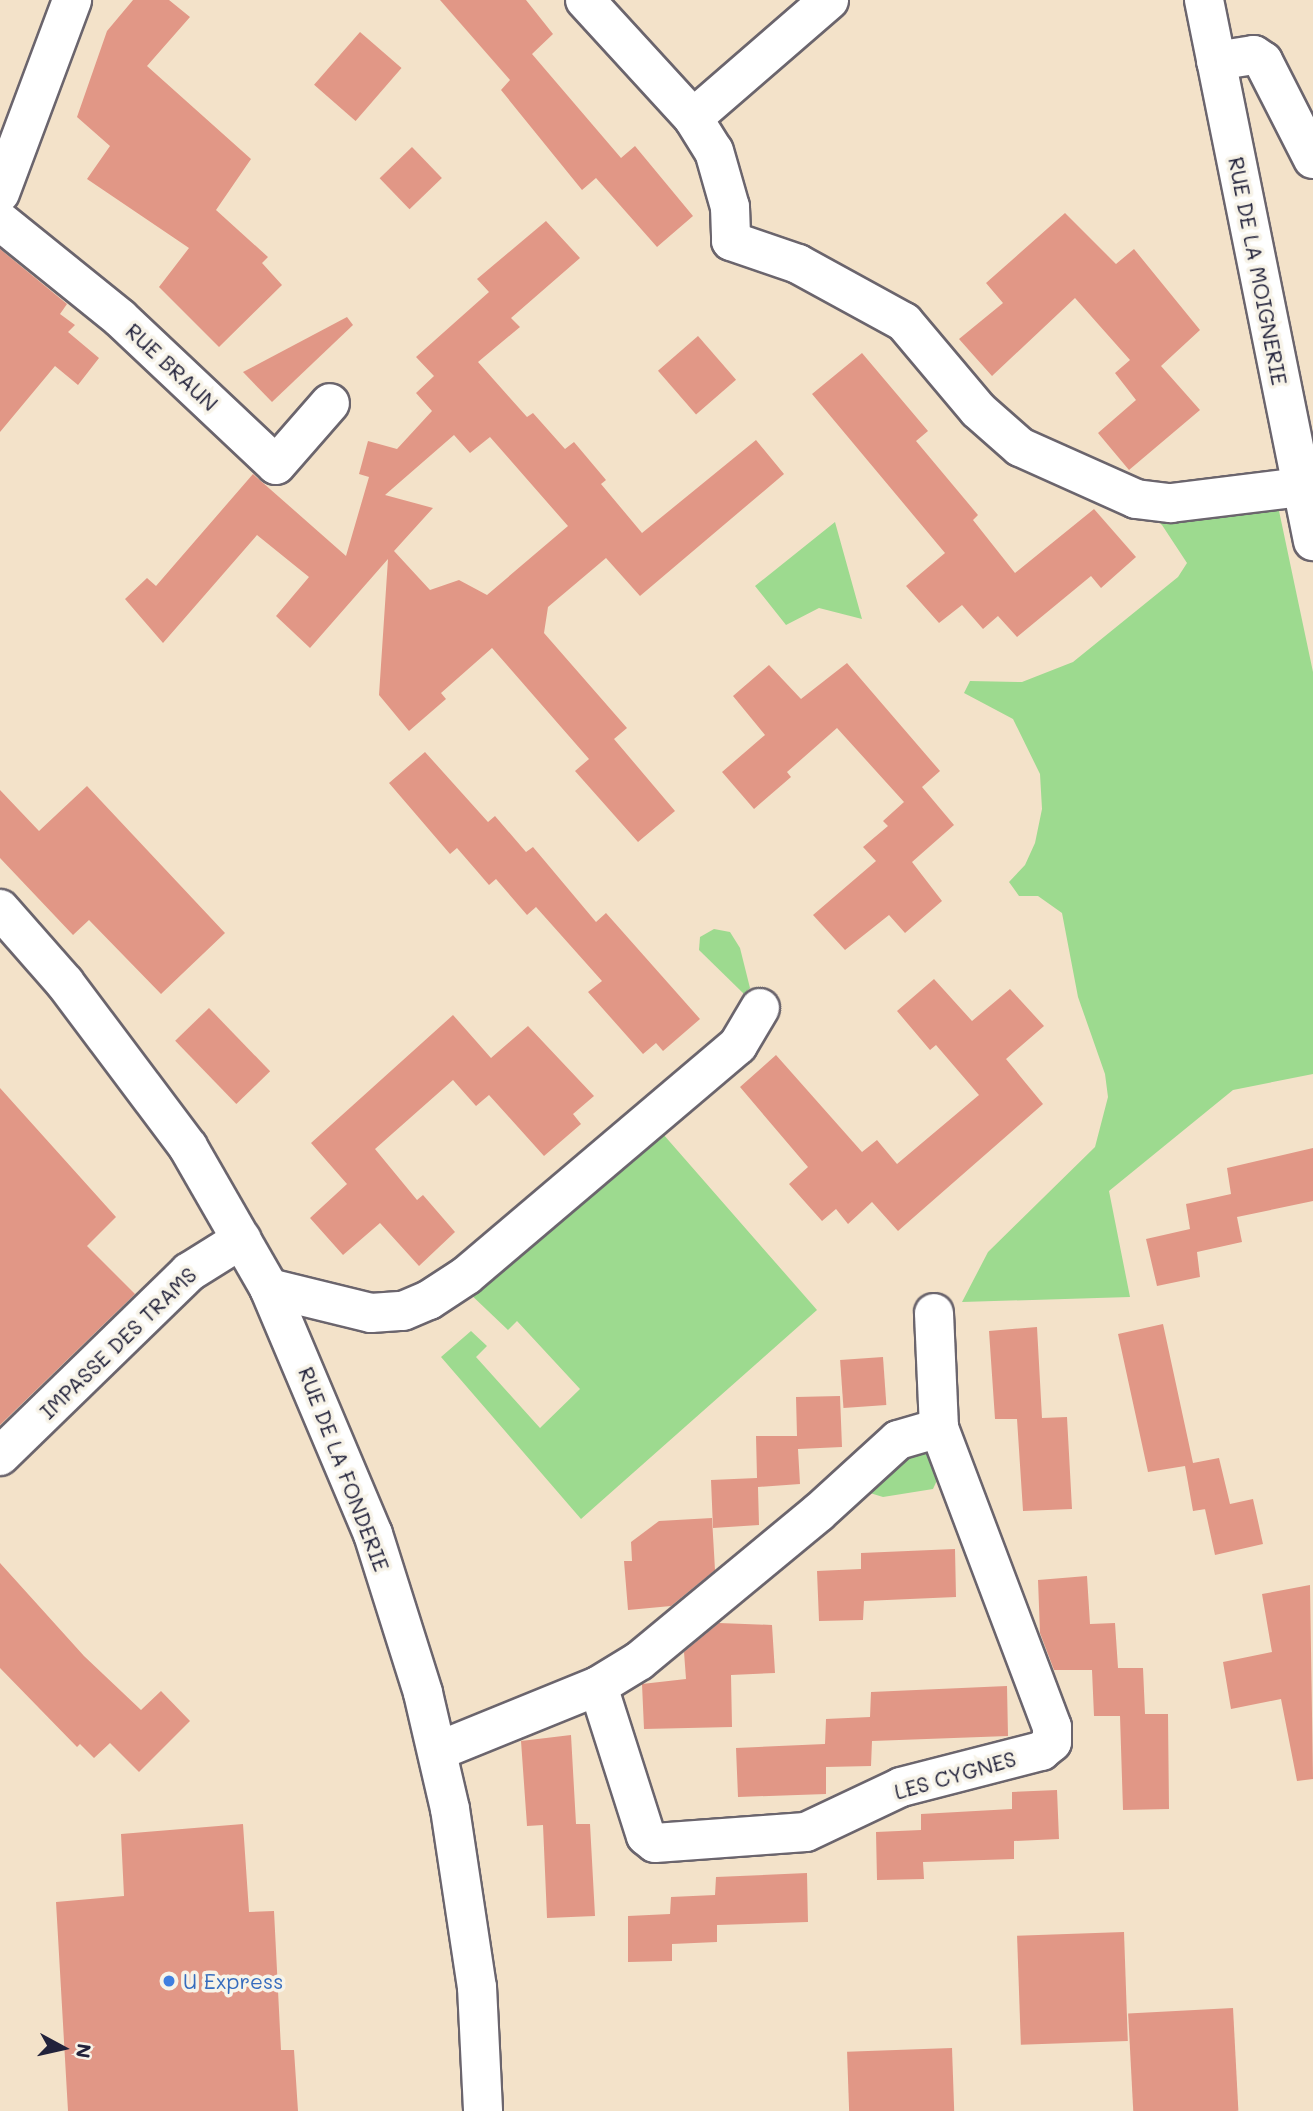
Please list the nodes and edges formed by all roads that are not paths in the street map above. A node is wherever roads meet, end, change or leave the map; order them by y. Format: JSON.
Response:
{"nodes":[{"id":1,"x":72,"y":0,"type":"edge"},
{"id":2,"x":585,"y":0,"type":"edge"},
{"id":3,"x":829,"y":0,"type":"edge"},
{"id":4,"x":1203,"y":0,"type":"edge"},
{"id":5,"x":1216,"y":61,"type":"junction"},
{"id":6,"x":693,"y":118,"type":"junction"},
{"id":7,"x":1313,"y":159,"type":"edge"},
{"id":8,"x":0,"y":193,"type":"edge"},
{"id":9,"x":0,"y":221,"type":"edge"},
{"id":10,"x":330,"y":403,"type":"dead end"},
{"id":11,"x":1309,"y":518,"type":"edge"},
{"id":12,"x":0,"y":909,"type":"edge"},
{"id":13,"x":760,"y":1008,"type":"dead end"},
{"id":14,"x":242,"y":1239,"type":"junction"},
{"id":15,"x":269,"y":1288,"type":"junction"},
{"id":16,"x":934,"y":1313,"type":"dead end"},
{"id":17,"x":939,"y":1428,"type":"junction"},
{"id":18,"x":0,"y":1456,"type":"edge"},
{"id":19,"x":598,"y":1686,"type":"junction"},
{"id":20,"x":438,"y":1751,"type":"junction"},
{"id":21,"x":483,"y":2111,"type":"edge"}],
"edges":[{"from":1,"to":8,"type":"street"},
{"from":2,"to":6,"type":"street"},
{"from":3,"to":6,"type":"street"},
{"from":4,"to":5,"type":"street","name":"RUE DE LA MOIGNERIE"},
{"from":5,"to":7,"type":"street"},
{"from":5,"to":11,"type":"street","name":"RUE DE LA MOIGNERIE"},
{"from":6,"to":11,"type":"street"},
{"from":9,"to":10,"type":"street","name":"RUE BRAUN"},
{"from":12,"to":14,"type":"street","name":"RUE DE LA FONDERIE"},
{"from":13,"to":15,"type":"street"},
{"from":14,"to":15,"type":"street","name":"RUE DE LA FONDERIE"},
{"from":14,"to":18,"type":"street","name":"IMPASSE DES TRAMS"},
{"from":15,"to":20,"type":"street","name":"RUE DE LA FONDERIE"},
{"from":16,"to":17,"type":"street","name":"LES CYGNES"},
{"from":17,"to":19,"type":"street"},
{"from":17,"to":19,"type":"street","name":"LES CYGNES"},
{"from":19,"to":20,"type":"street"},
{"from":20,"to":21,"type":"street","name":"RUE DE LA FONDERIE"}]}
